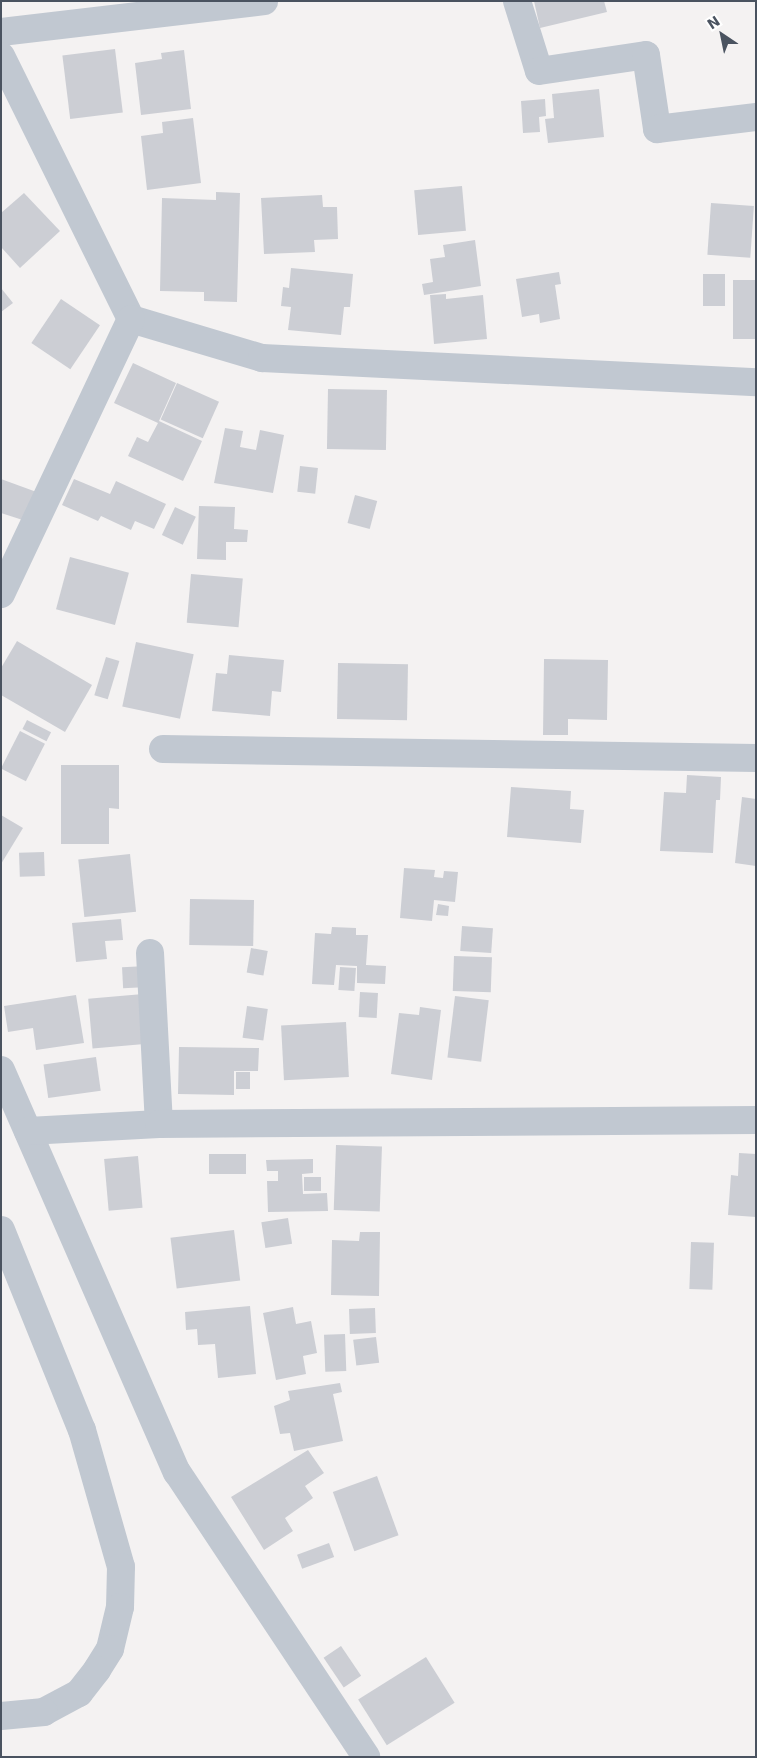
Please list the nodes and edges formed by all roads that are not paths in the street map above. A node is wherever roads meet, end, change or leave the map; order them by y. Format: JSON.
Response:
{"nodes":[{"id":1,"x":264,"y":1,"type":"edge"},
{"id":2,"x":517,"y":1,"type":"edge"},
{"id":3,"x":1,"y":32,"type":"edge"},
{"id":4,"x":1,"y":56,"type":"edge"},
{"id":5,"x":756,"y":117,"type":"edge"},
{"id":6,"x":131,"y":319,"type":"junction"},
{"id":7,"x":756,"y":382,"type":"edge"},
{"id":8,"x":1,"y":594,"type":"edge"},
{"id":9,"x":163,"y":749,"type":"dead end"},
{"id":10,"x":756,"y":758,"type":"edge"},
{"id":11,"x":150,"y":953,"type":"dead end"},
{"id":12,"x":1,"y":1070,"type":"edge"},
{"id":13,"x":756,"y":1120,"type":"edge"},
{"id":14,"x":159,"y":1124,"type":"junction"},
{"id":15,"x":28,"y":1131,"type":"junction"},
{"id":16,"x":1,"y":1230,"type":"edge"},
{"id":17,"x":1,"y":1716,"type":"edge"},
{"id":18,"x":366,"y":1757,"type":"edge"}],
"edges":[{"from":1,"to":3,"type":"street"},
{"from":2,"to":5,"type":"street"},
{"from":4,"to":6,"type":"street"},
{"from":6,"to":7,"type":"street"},
{"from":6,"to":8,"type":"street"},
{"from":9,"to":10,"type":"street"},
{"from":11,"to":14,"type":"street"},
{"from":12,"to":15,"type":"street"},
{"from":13,"to":14,"type":"street"},
{"from":14,"to":15,"type":"street"},
{"from":15,"to":18,"type":"street"},
{"from":16,"to":17,"type":"street"}]}
